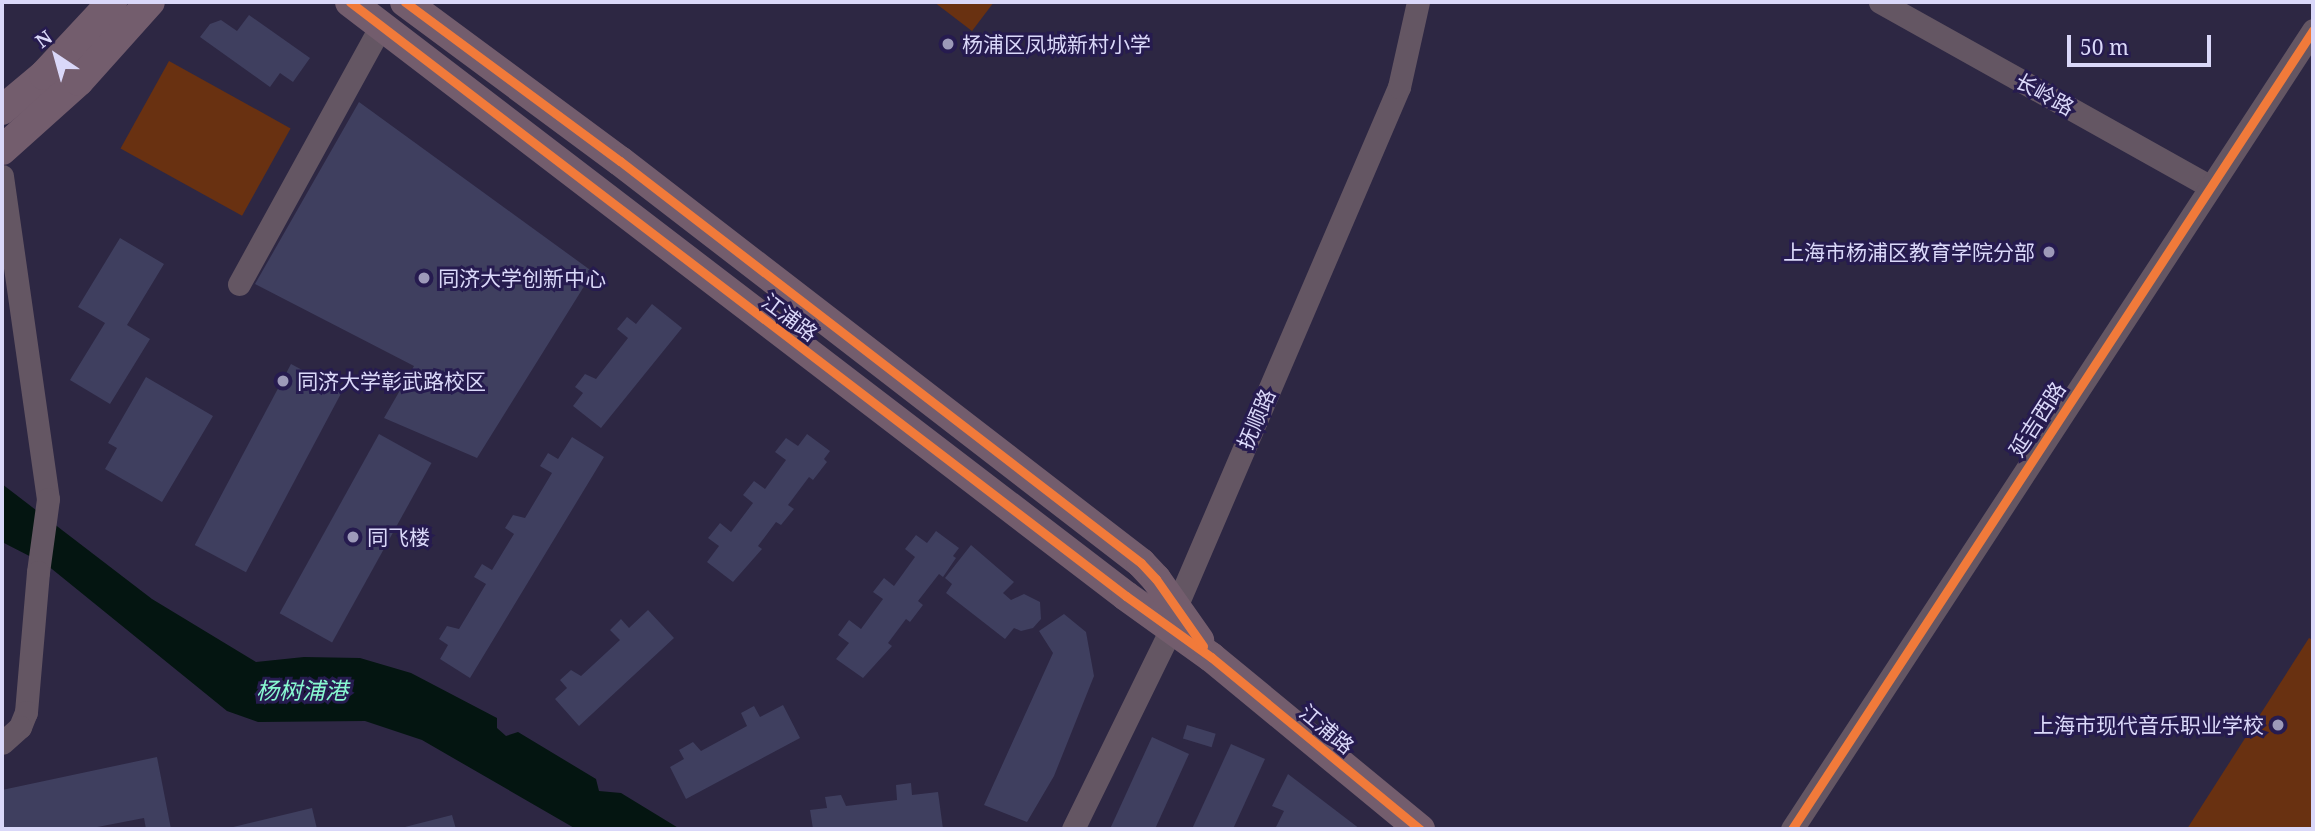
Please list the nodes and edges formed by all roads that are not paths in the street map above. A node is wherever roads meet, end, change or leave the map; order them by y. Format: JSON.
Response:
{"nodes":[{"id":1,"x":112,"y":2,"type":"edge"},
{"id":2,"x":150,"y":2,"type":"edge"},
{"id":3,"x":350,"y":2,"type":"edge"},
{"id":4,"x":405,"y":2,"type":"edge"},
{"id":5,"x":1418,"y":2,"type":"edge"},
{"id":6,"x":1880,"y":2,"type":"edge"},
{"id":7,"x":381,"y":26,"type":"dead end"},
{"id":8,"x":2313,"y":30,"type":"edge"},
{"id":9,"x":2,"y":110,"type":"edge"},
{"id":10,"x":2,"y":150,"type":"edge"},
{"id":11,"x":2,"y":176,"type":"edge"},
{"id":12,"x":2209,"y":186,"type":"junction"},
{"id":13,"x":239,"y":284,"type":"dead end"},
{"id":14,"x":1173,"y":618,"type":"junction"},
{"id":15,"x":2,"y":743,"type":"edge"},
{"id":16,"x":1073,"y":829,"type":"edge"},
{"id":17,"x":1420,"y":829,"type":"edge"},
{"id":18,"x":1792,"y":829,"type":"edge"}],
"edges":[{"from":1,"to":9,"type":"main road"},
{"from":2,"to":10,"type":"main road"},
{"from":3,"to":14,"type":"main road","name":"江浦路"},
{"from":4,"to":14,"type":"main road","name":"江浦路"},
{"from":5,"to":14,"type":"street","name":"抚顺路"},
{"from":6,"to":12,"type":"street","name":"长岭路"},
{"from":7,"to":13,"type":"street"},
{"from":8,"to":12,"type":"street","name":"延吉西路"},
{"from":11,"to":15,"type":"street"},
{"from":12,"to":18,"type":"street","name":"延吉西路"},
{"from":14,"to":16,"type":"street","name":"抚顺路"},
{"from":14,"to":17,"type":"main road","name":"江浦路"}]}
